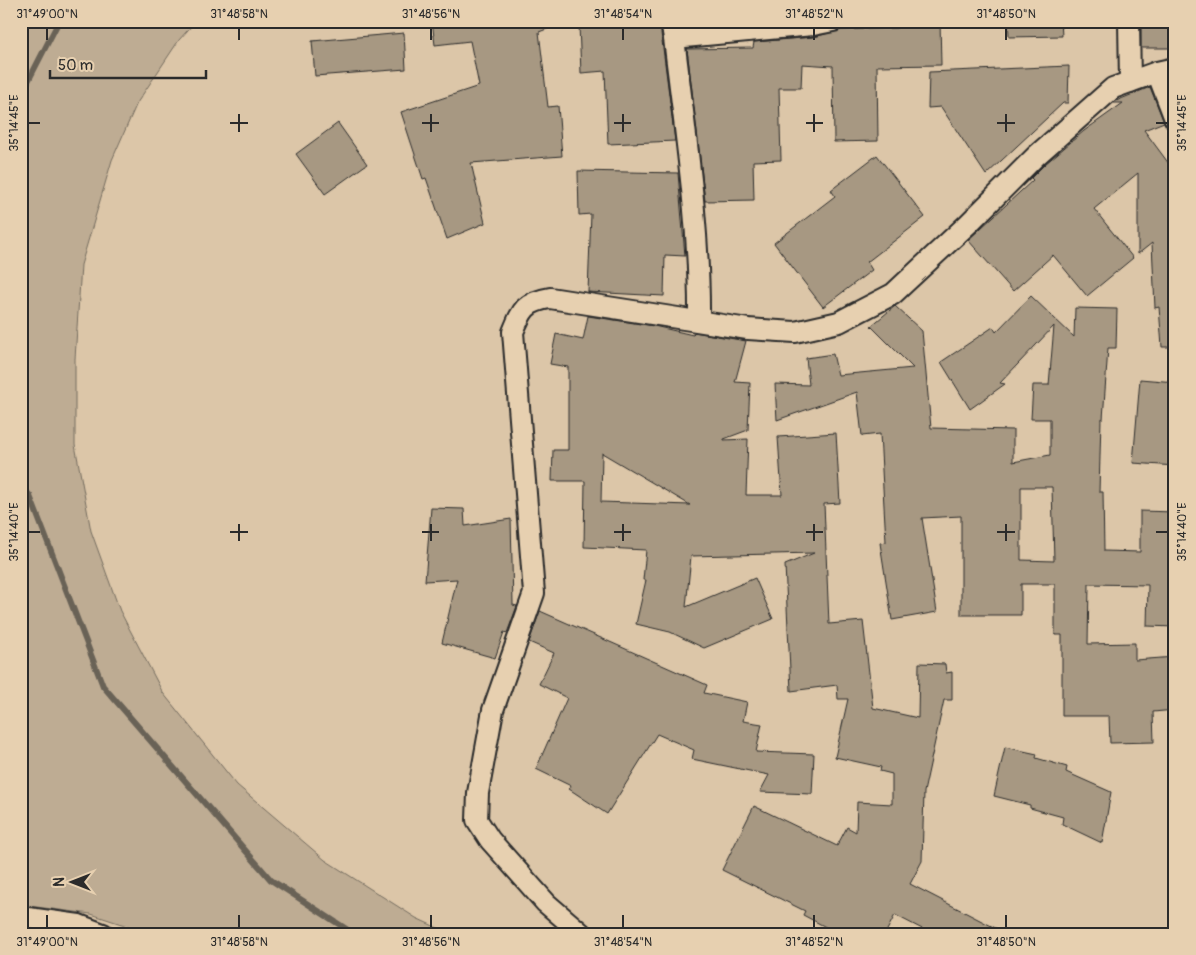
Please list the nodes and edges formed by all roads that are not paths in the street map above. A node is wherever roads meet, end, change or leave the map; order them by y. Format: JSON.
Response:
{"nodes":[{"id":1,"x":833,"y":21,"type":"edge"},
{"id":2,"x":1129,"y":21,"type":"edge"},
{"id":3,"x":672,"y":30,"type":"edge"},
{"id":4,"x":1166,"y":70,"type":"edge"},
{"id":5,"x":1130,"y":82,"type":"junction"},
{"id":6,"x":1175,"y":119,"type":"edge"},
{"id":7,"x":699,"y":321,"type":"junction"},
{"id":8,"x":21,"y":916,"type":"edge"},
{"id":9,"x":103,"y":934,"type":"edge"},
{"id":10,"x":582,"y":934,"type":"edge"}],
"edges":[{"from":1,"to":3,"type":"street"},
{"from":2,"to":5,"type":"street"},
{"from":3,"to":7,"type":"street"},
{"from":4,"to":5,"type":"street"},
{"from":4,"to":6,"type":"street"},
{"from":5,"to":7,"type":"street"},
{"from":7,"to":10,"type":"street"},
{"from":8,"to":9,"type":"street"}]}
